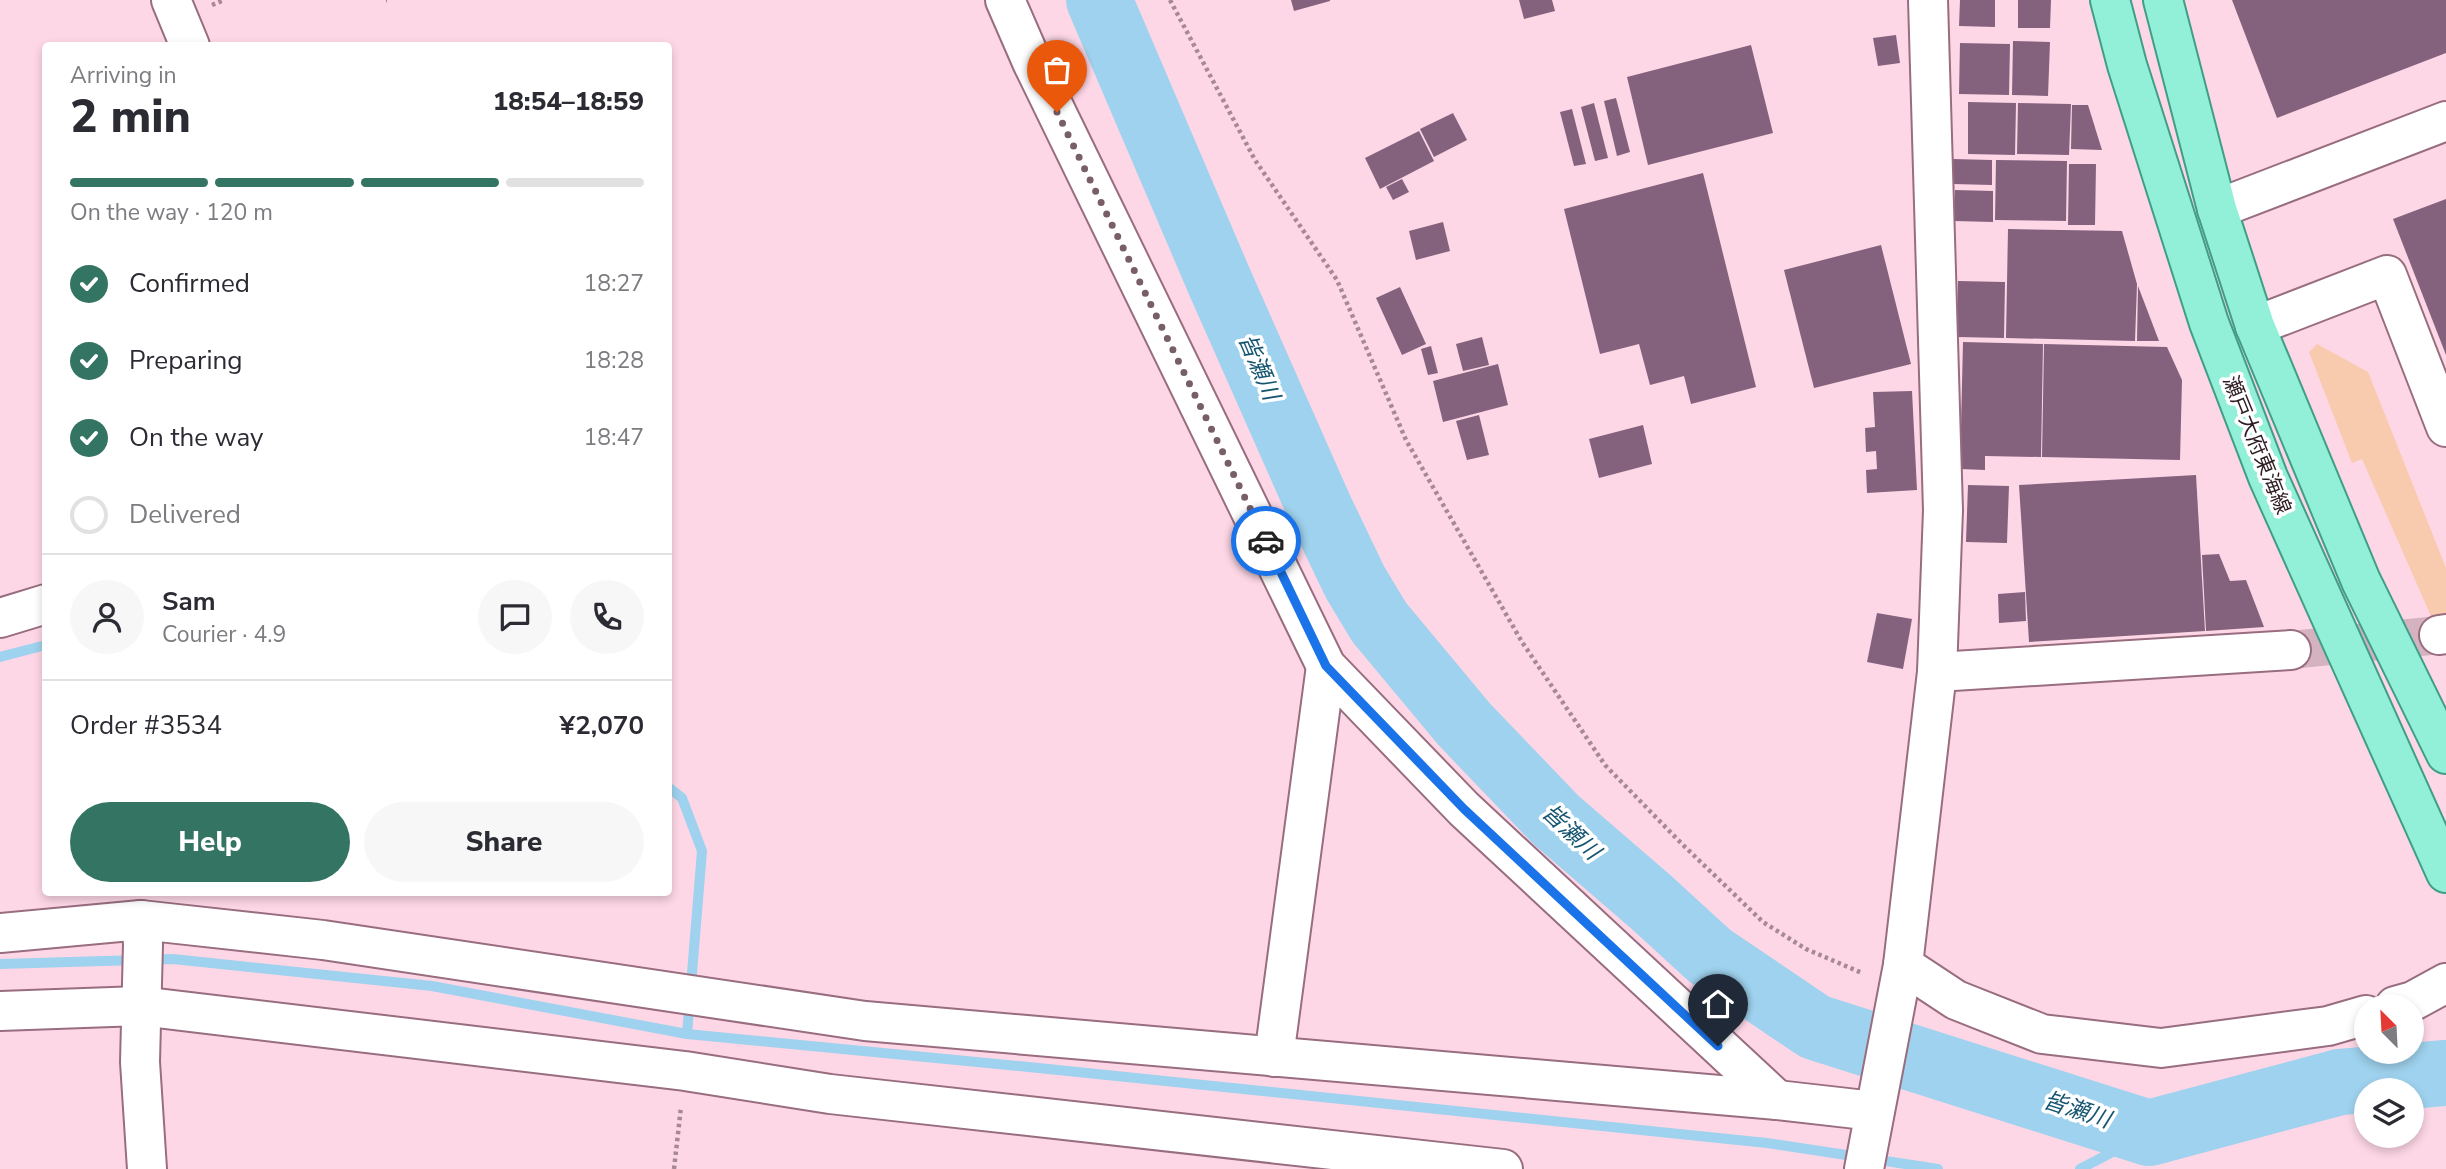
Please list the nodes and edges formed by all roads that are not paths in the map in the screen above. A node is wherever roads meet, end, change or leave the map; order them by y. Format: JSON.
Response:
{"nodes":[{"id":1,"x":171,"y":0,"type":"edge"},
{"id":2,"x":1005,"y":0,"type":"edge"},
{"id":3,"x":1928,"y":0,"type":"edge"},
{"id":4,"x":2110,"y":0,"type":"edge"},
{"id":5,"x":2164,"y":0,"type":"edge"},
{"id":6,"x":188,"y":42,"type":"edge"},
{"id":7,"x":2446,"y":121,"type":"edge"},
{"id":8,"x":2217,"y":209,"type":"junction"},
{"id":9,"x":2255,"y":326,"type":"junction"},
{"id":10,"x":2446,"y":427,"type":"edge"},
{"id":11,"x":42,"y":605,"type":"edge"},
{"id":12,"x":0,"y":618,"type":"edge"},
{"id":13,"x":2291,"y":650,"type":"tunnel mouth"},
{"id":14,"x":1326,"y":666,"type":"junction"},
{"id":15,"x":1937,"y":672,"type":"junction"},
{"id":16,"x":2446,"y":754,"type":"edge"},
{"id":17,"x":2446,"y":873,"type":"edge"},
{"id":18,"x":142,"y":932,"type":"junction"},
{"id":19,"x":0,"y":933,"type":"edge"},
{"id":20,"x":1900,"y":983,"type":"junction"},
{"id":21,"x":2446,"y":983,"type":"edge"},
{"id":22,"x":2424,"y":995,"type":"edge"},
{"id":23,"x":140,"y":1006,"type":"junction"},
{"id":24,"x":0,"y":1011,"type":"edge"},
{"id":25,"x":2354,"y":1018,"type":"edge"},
{"id":26,"x":1273,"y":1056,"type":"junction"},
{"id":27,"x":1777,"y":1100,"type":"junction"},
{"id":28,"x":1874,"y":1114,"type":"junction"},
{"id":29,"x":1285,"y":1156,"type":"edge"},
{"id":30,"x":148,"y":1169,"type":"edge"},
{"id":31,"x":1503,"y":1169,"type":"edge"},
{"id":32,"x":1864,"y":1169,"type":"edge"}],
"edges":[{"from":1,"to":6,"type":"street"},
{"from":2,"to":14,"type":"street"},
{"from":3,"to":15,"type":"street"},
{"from":4,"to":17,"type":"main road","name":"瀬戸大府東海線"},
{"from":5,"to":8,"type":"main road","name":"瀬戸大府東海線"},
{"from":7,"to":8,"type":"street"},
{"from":8,"to":9,"type":"main road","name":"瀬戸大府東海線"},
{"from":9,"to":10,"type":"street"},
{"from":9,"to":16,"type":"main road","name":"瀬戸大府東海線"},
{"from":11,"to":12,"type":"street"},
{"from":13,"to":15,"type":"street"},
{"from":14,"to":26,"type":"street"},
{"from":14,"to":27,"type":"street"},
{"from":15,"to":20,"type":"street"},
{"from":18,"to":19,"type":"street"},
{"from":18,"to":23,"type":"street"},
{"from":18,"to":26,"type":"street"},
{"from":20,"to":25,"type":"street"},
{"from":20,"to":28,"type":"street"},
{"from":21,"to":22,"type":"street"},
{"from":23,"to":24,"type":"street"},
{"from":23,"to":29,"type":"street"},
{"from":23,"to":30,"type":"street"},
{"from":26,"to":27,"type":"street"},
{"from":27,"to":28,"type":"street"},
{"from":28,"to":32,"type":"street"},
{"from":29,"to":31,"type":"street"}]}
